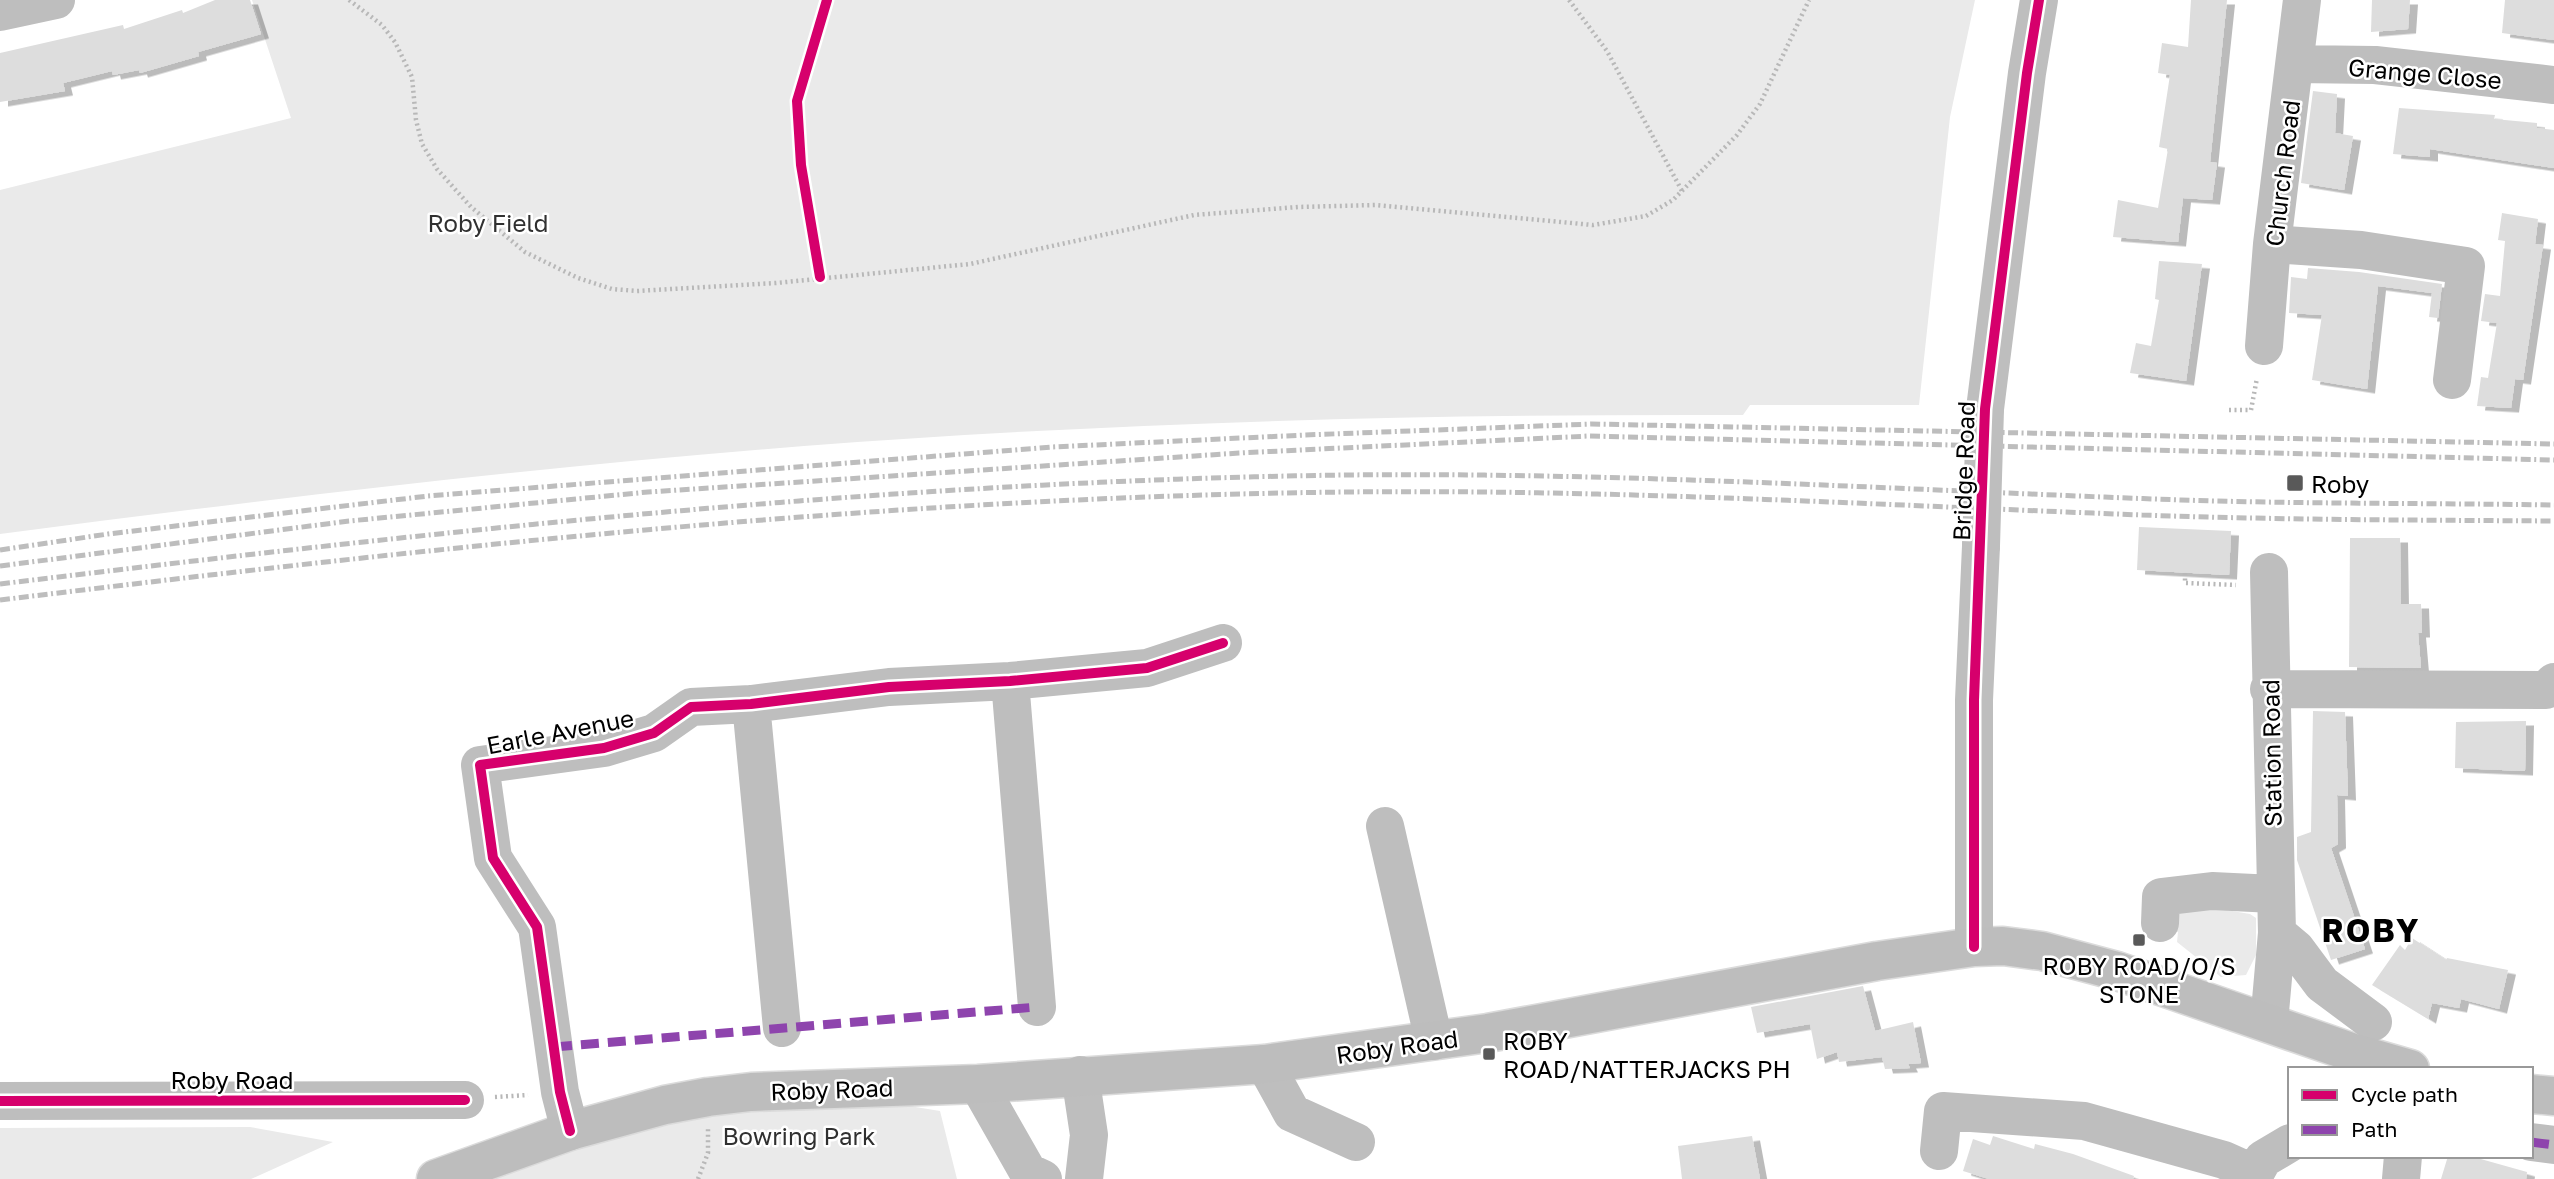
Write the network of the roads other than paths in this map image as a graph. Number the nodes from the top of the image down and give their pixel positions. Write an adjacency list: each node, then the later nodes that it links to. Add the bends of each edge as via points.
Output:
1 (56, 0): 4 (street)
2 (2039, 0): 20 (street, Bridge Road, bridge, via 1985,409 1974,700)
3 (2302, 0): 5 (street, Church Road)
4 (0, 12)
5 (2295, 64): 6 (street, Grange Close, via 2375,65); 7 (street, Church Road)
6 (2554, 85)
7 (2272, 244): 8 (street, Church Road); 9 (street, via 2361,250 2466,266)
8 (2264, 346)
9 (2452, 380)
10 (2269, 579): 14 (street, Station Road)
11 (1223, 643): 12 (street, Earle Avenue, via 1147,668)
12 (1010, 681): 15 (street, Earle Avenue, via 889,687); 21 (street)
13 (2554, 682): 14 (street, via 2546,690)
14 (2269, 689): 17 (street, Station Road)
15 (751, 704): 24 (street); 35 (street, Earle Avenue, via 691,707 654,733 604,748 480,765 493,858 537,927 560,1092)
16 (1385, 826): 25 (street)
17 (2274, 894): 18 (street, via 2212,891 2161,897); 19 (street, Station Road)
18 (2160, 923)
19 (2277, 933): 22 (street, via 2296,948 2322,984); 23 (street, Station Road)
20 (1973, 947): 23 (main road, Roby Road, via 2042,951 2117,971); 25 (main road, Roby Road)
21 (1037, 1007)
22 (2374, 1022)
23 (2269, 1023): 26 (main road, Roby Road)
24 (782, 1028)
25 (1434, 1041): 27 (main road, Roby Road)
26 (2348, 1060): 28 (main road, Roby Road)
27 (1265, 1064): 29 (main road, Roby Road); 36 (street, via 1292,1113)
28 (2396, 1067)
29 (1080, 1075): 30 (main road, Roby Road); 46 (street, via 1089,1135)
30 (978, 1084): 35 (main road, Roby Road, via 751,1092 665,1105); 45 (street, via 1028,1172)
31 (2533, 1094): 32 (main road)
32 (2554, 1096)
33 (465, 1100): 34 (street, Roby Road)
34 (0, 1101)
35 (570, 1131): 42 (main road, Roby Road)
36 (1356, 1142)
37 (2533, 1142): 39 (street)
38 (2288, 1144): 43 (street, via 2263,1159)
39 (2554, 1145)
40 (1940, 1151): 43 (street, via 1943,1111 2084,1121 2224,1160)
41 (2403, 1158): 47 (street)
42 (445, 1175): 44 (main road, Roby Road)
43 (2252, 1176)
44 (416, 1179)
45 (1044, 1179)
46 (1084, 1179)
47 (2401, 1179)

